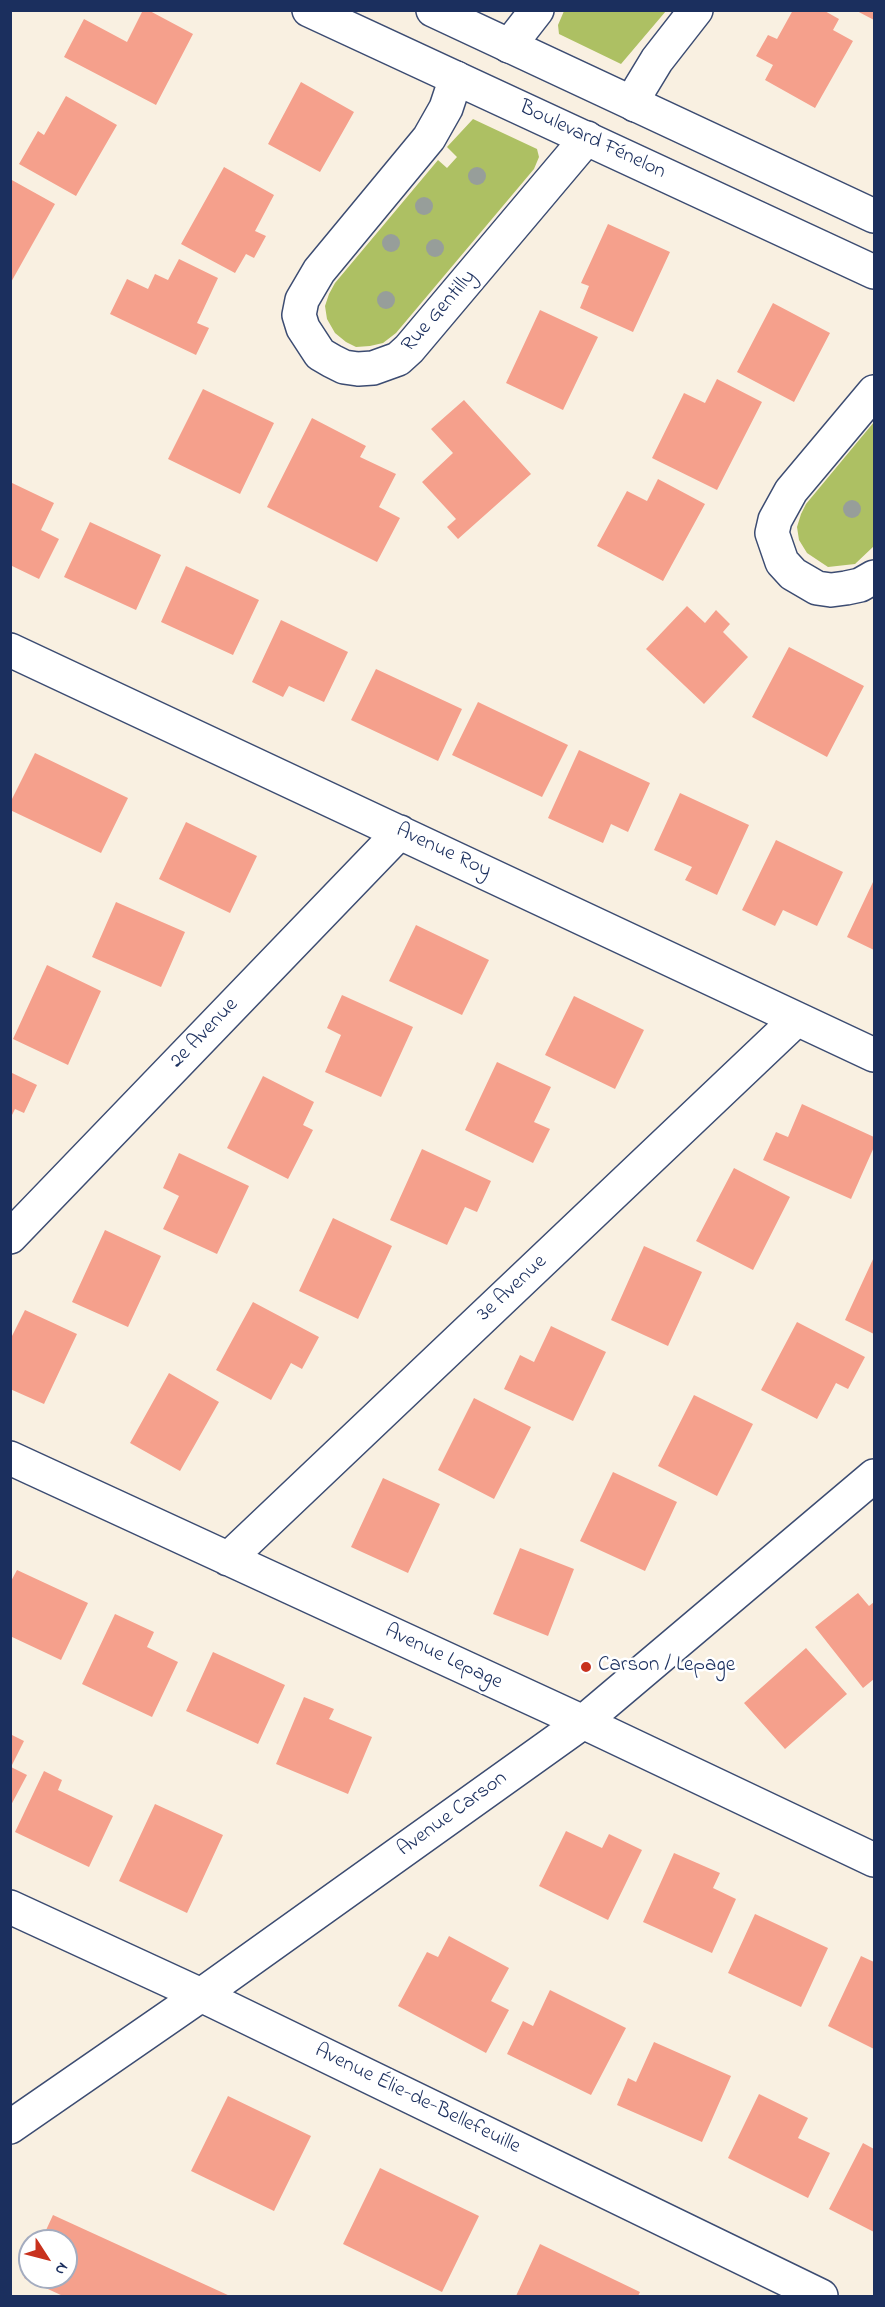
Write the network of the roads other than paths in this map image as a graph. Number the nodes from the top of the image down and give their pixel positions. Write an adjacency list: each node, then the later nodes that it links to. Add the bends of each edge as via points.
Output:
1 (309, 10): 6 (street, Boulevard Fénelon)
2 (434, 10): 5 (street)
3 (537, 10): 5 (street)
4 (696, 10): 7 (street, via 657,60)
5 (509, 46): 7 (street)
6 (456, 78): 8 (street, Boulevard Fénelon); 8 (street, Rue Gentilly, via 446,108 429,138 319,270 302,300 299,315 303,328 320,354 344,367 373,368 398,359 409,349)
7 (635, 105): 9 (street)
8 (587, 138): 10 (street, Boulevard Fénelon)
9 (874, 216)
10 (874, 272)
11 (874, 392): 12 (street, via 791,491 772,533 776,549 788,568 805,583 831,590 860,585)
12 (874, 577)
13 (14, 657): 14 (street, Avenue Roy)
14 (400, 832): 15 (street, Avenue Roy); 17 (street, 2e Avenue)
15 (797, 1019): 16 (street, Avenue Roy); 20 (street, 3e Avenue)
16 (874, 1055)
17 (10, 1237)
18 (10, 1458): 20 (street, Avenue Lepage)
19 (874, 1476): 21 (street, Avenue Carson)
20 (228, 1559): 21 (street, Avenue Lepage)
21 (583, 1722): 22 (street, Avenue Lepage); 24 (street, Avenue Carson)
22 (874, 1860)
23 (10, 1907): 24 (street, Avenue Élie-de-Bellefeuille)
24 (201, 1995): 25 (street, Avenue Carson); 26 (street, Avenue Élie-de-Bellefeuille)
25 (10, 2127)
26 (821, 2296)

